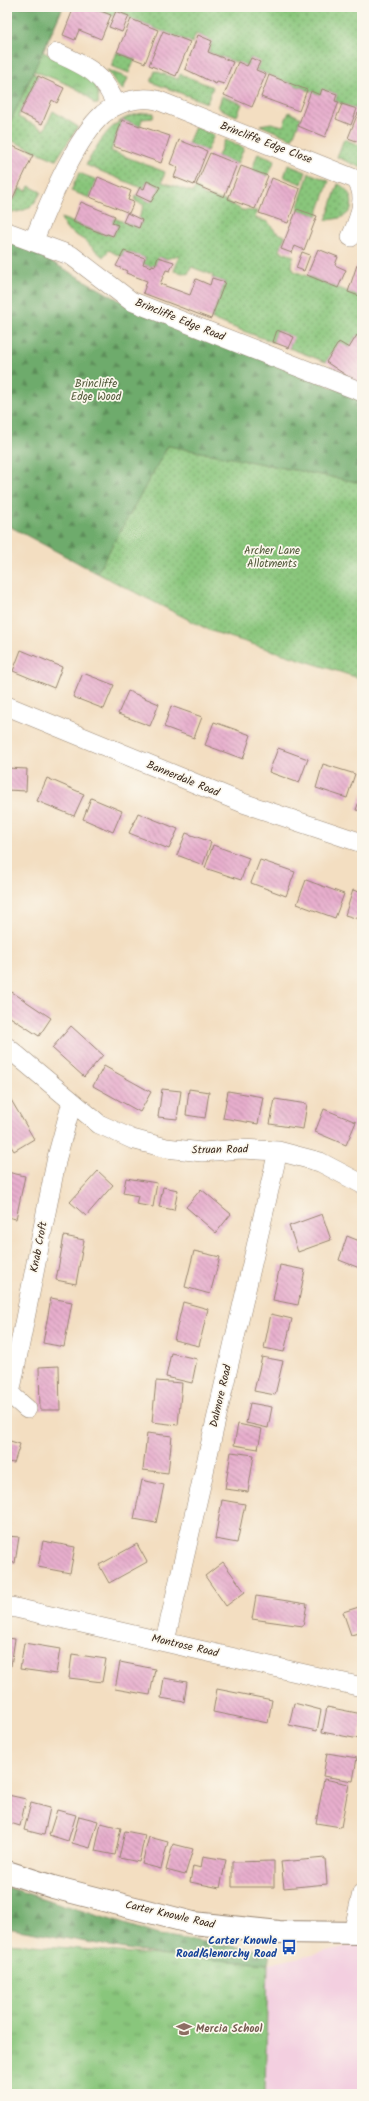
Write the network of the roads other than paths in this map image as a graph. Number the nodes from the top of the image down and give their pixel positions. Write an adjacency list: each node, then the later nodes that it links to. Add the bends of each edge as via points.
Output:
1 (57, 53): 2 (street, via 98,75 108,87)
2 (116, 106): 4 (street, Brincliffe Edge Close, via 143,98 157,100 349,175 359,183 362,193 360,218); 5 (street, Brincliffe Edge Close, via 98,119 80,145 55,190)
3 (7, 232): 5 (street, Brincliffe Edge Road)
4 (351, 237)
5 (33, 242): 6 (street, Brincliffe Edge Road, via 72,256 131,301)
6 (362, 392)
7 (7, 706): 8 (street, Bannerdale Road, via 243,803)
8 (362, 843)
9 (7, 1047): 10 (street, Struan Road)
10 (72, 1102): 11 (street, Struan Road, via 99,1124 132,1139 166,1148 202,1152 241,1149); 13 (street, Knab Croft, via 57,1157)
11 (278, 1151): 12 (street, Struan Road, via 320,1162); 16 (street, Dalmore Road)
12 (362, 1184)
13 (8, 1394): 14 (street, Knab Croft)
14 (27, 1409)
15 (7, 1606): 16 (street, Montrose Road)
16 (164, 1641): 17 (street, Montrose Road)
17 (362, 1687)
18 (7, 1872): 20 (street, Carter Knowle Road, via 53,1887 193,1923 279,1932)
19 (362, 1893): 20 (street)
20 (357, 1933)

